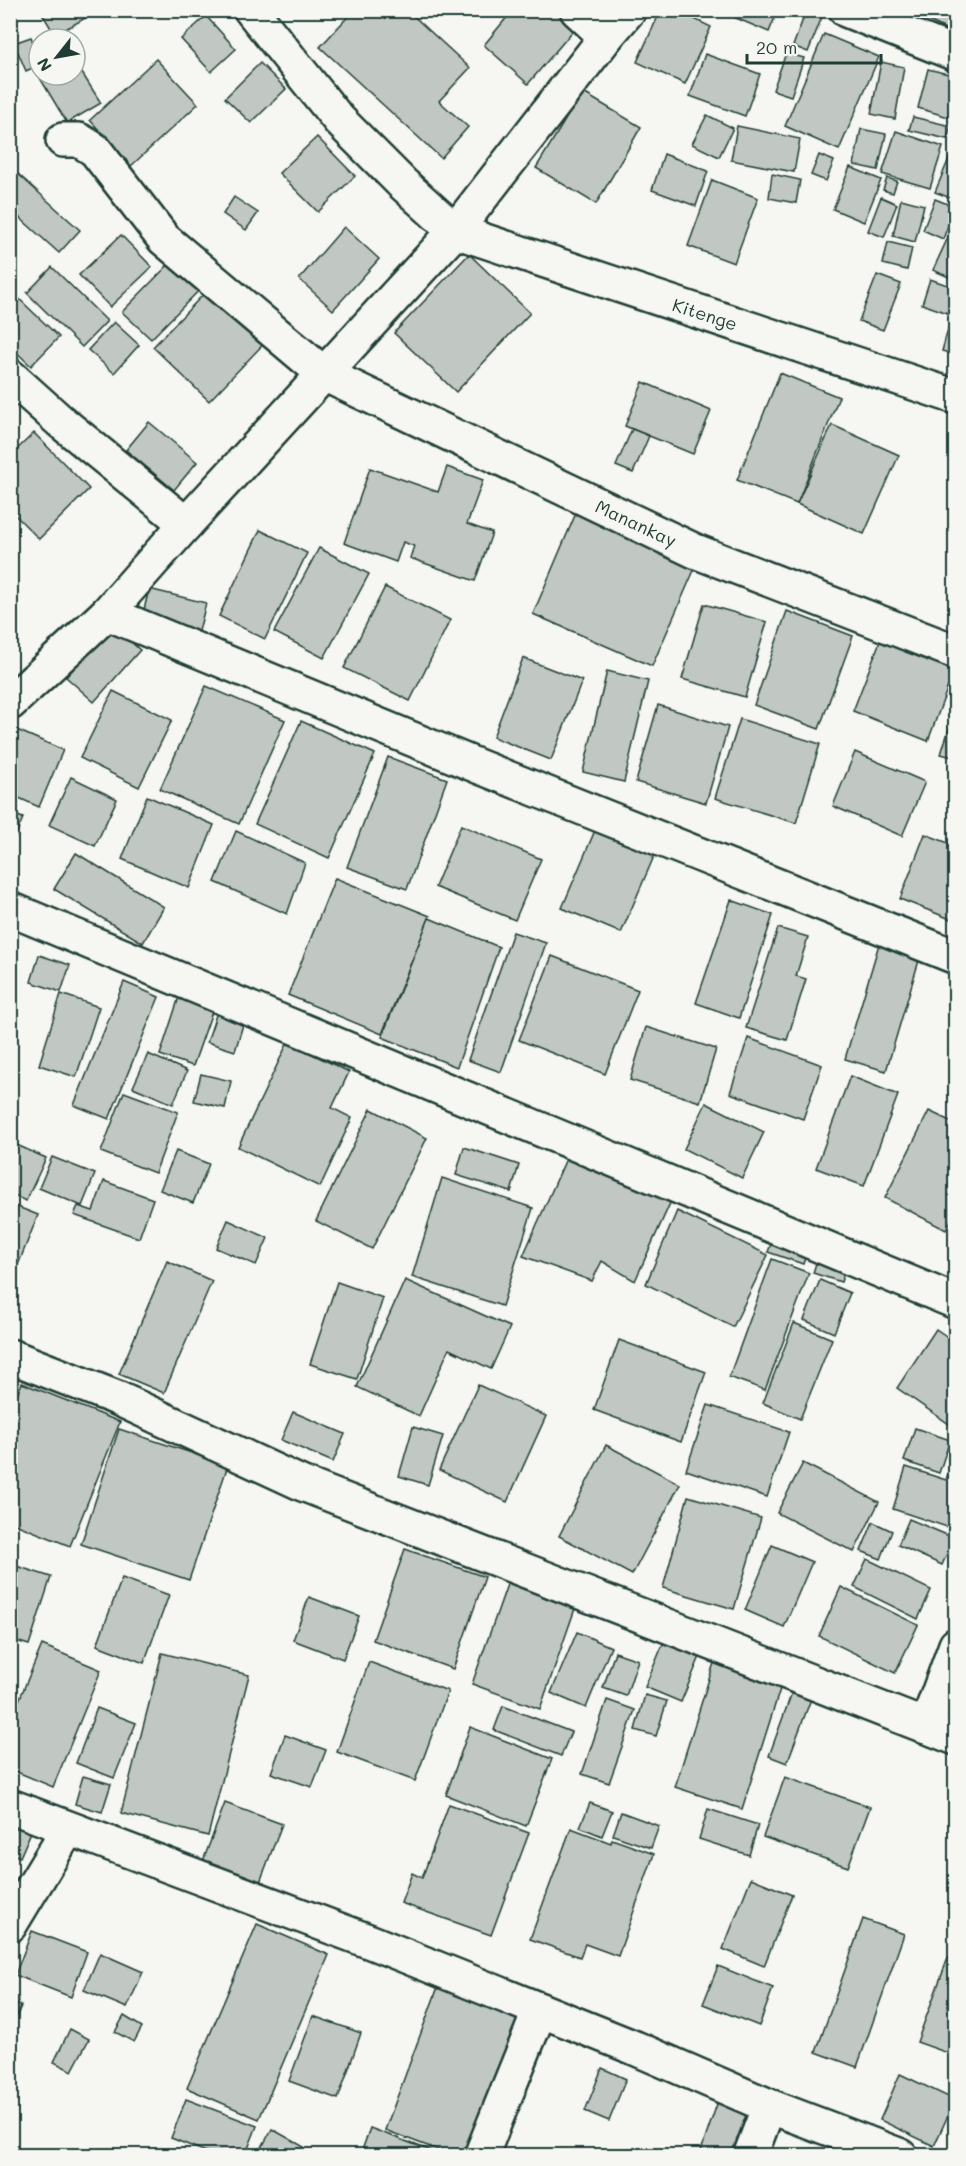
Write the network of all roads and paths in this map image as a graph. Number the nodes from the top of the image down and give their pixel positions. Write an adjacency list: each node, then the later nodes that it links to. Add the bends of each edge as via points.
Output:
1 (251, 10): 8 (street, via 339,120)
2 (577, 10): 5 (street)
3 (629, 10): 5 (street)
4 (846, 10): 6 (street)
5 (606, 36): 8 (street)
6 (956, 54)
7 (63, 140): 9 (street, Manankay, via 79,140 95,150 164,240)
8 (455, 231): 9 (street); 11 (street, Kitenge)
9 (324, 374): 12 (street); 14 (street, Manankay, via 695,551)
10 (10, 376): 12 (street)
11 (956, 397)
12 (186, 524): 13 (street)
13 (108, 613): 15 (street); 17 (street)
14 (956, 652)
15 (11, 700)
16 (10, 909): 18 (street)
17 (956, 957)
18 (956, 1302)
19 (10, 1356): 21 (street, via 117,1398 303,1484)
20 (956, 1645): 21 (street)
21 (941, 1733)
22 (10, 1806): 23 (street)
23 (68, 1829): 24 (street); 25 (street)
24 (10, 1926)
25 (540, 2010): 26 (street); 27 (street)
26 (769, 2106): 28 (street); 29 (street)
27 (481, 2156)
28 (750, 2156)
29 (902, 2156)

